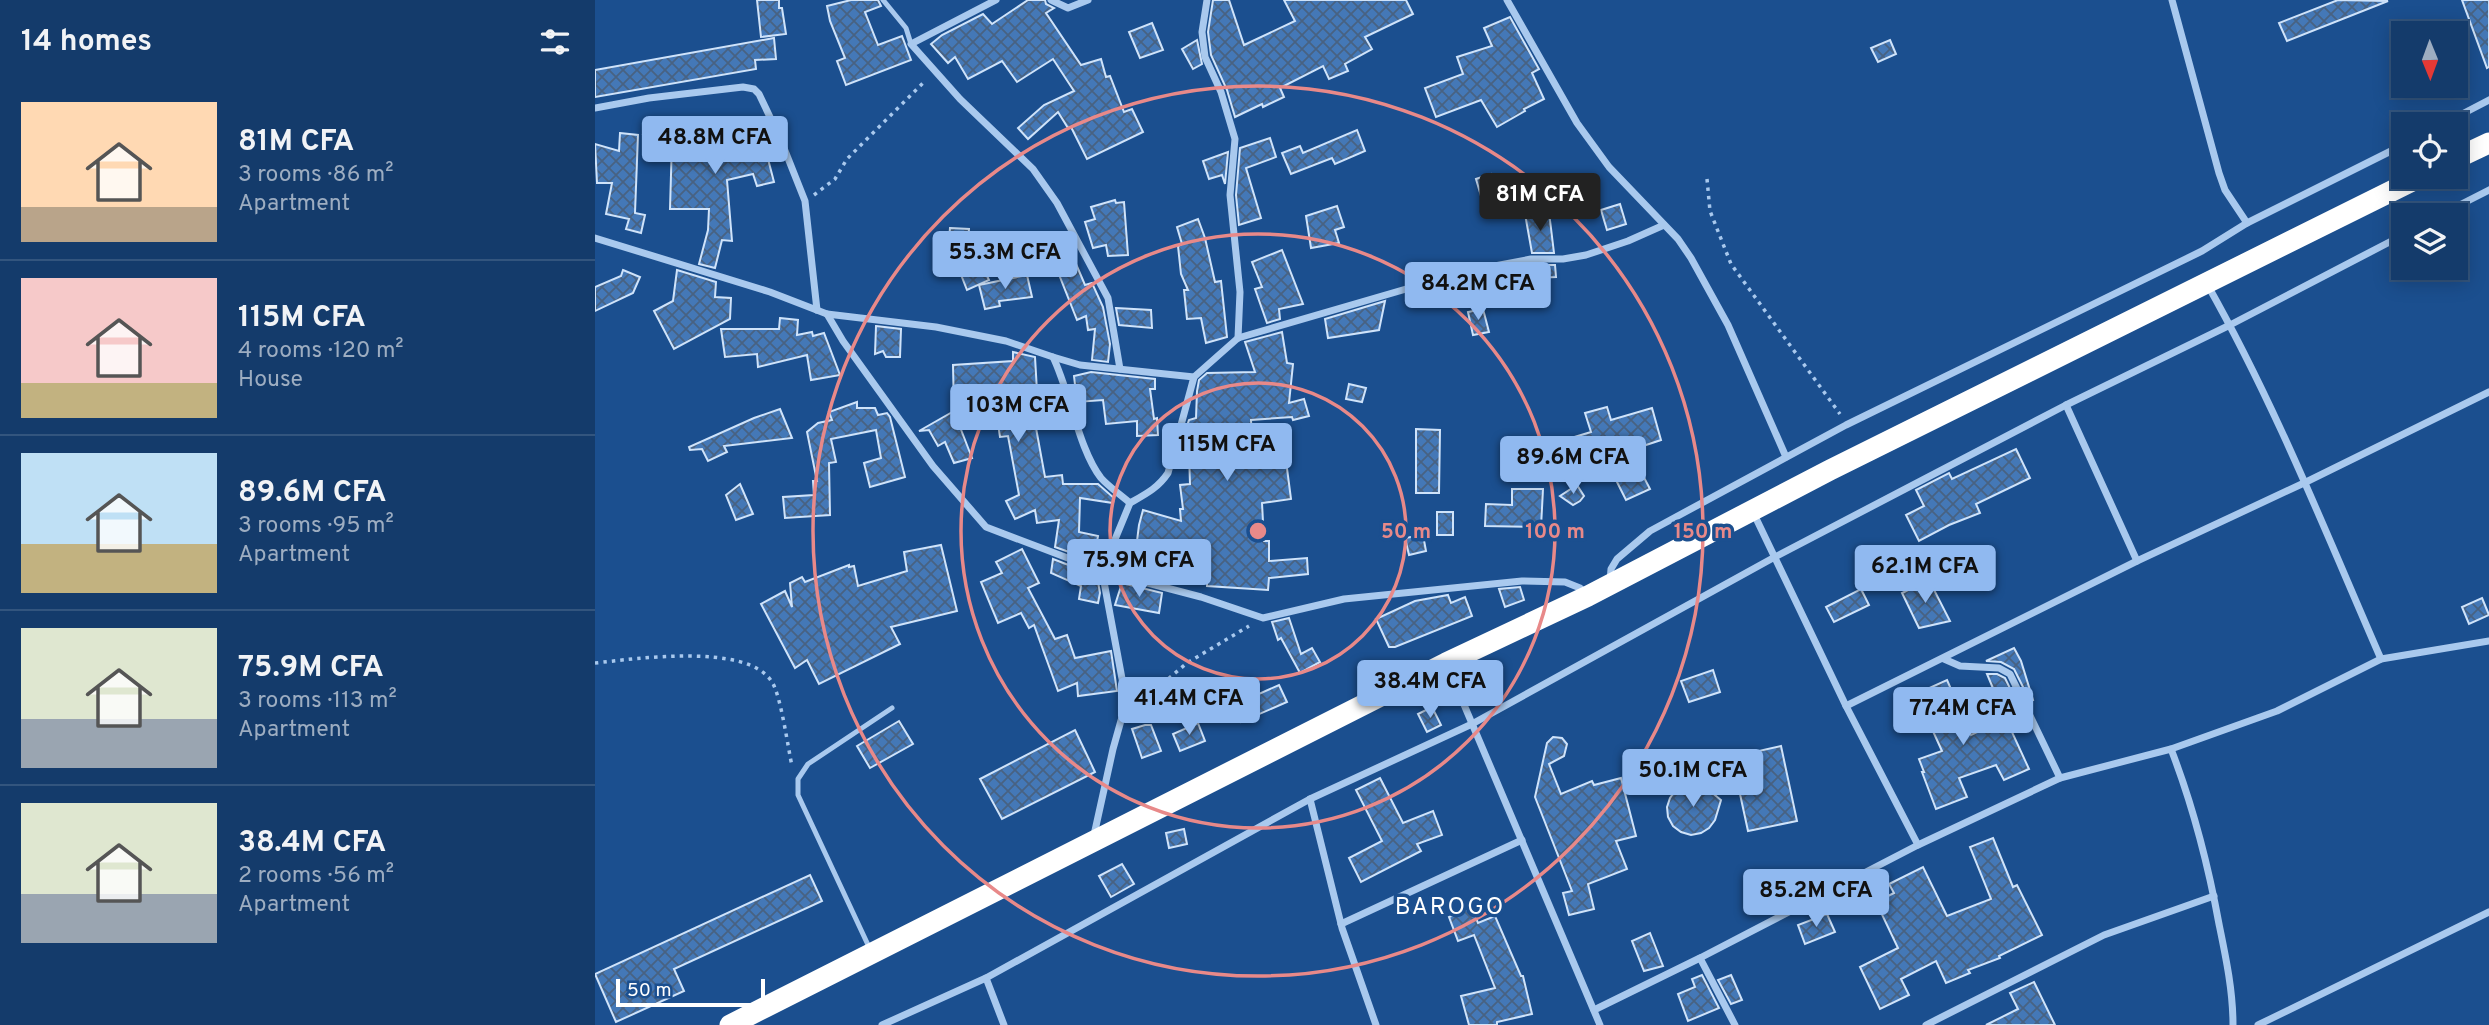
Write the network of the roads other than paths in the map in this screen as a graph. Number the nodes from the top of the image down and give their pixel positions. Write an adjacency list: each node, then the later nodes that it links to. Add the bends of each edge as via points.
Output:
1 (883, 0): 8 (lane, via 906,27)
2 (996, 0): 8 (street)
3 (1051, 0): 4 (street, via 1068,8)
4 (1088, 0)
5 (1207, 0): 26 (street, via 1202,32 1205,57 1235,139 1230,195 1240,292)
6 (1507, 0): 19 (street, via 1577,123 1609,167)
7 (2172, 0): 18 (street, via 2219,173)
8 (911, 44): 28 (street, via 1033,169 1057,202 1108,299)
9 (2489, 100): 11 (street)
10 (595, 108): 23 (street, via 751,87 759,94 806,201)
11 (2466, 112)
12 (2489, 143): 14 (highway)
13 (2391, 151): 18 (street)
14 (2468, 153)
15 (2396, 189): 22 (highway)
16 (2489, 190): 17 (street)
17 (2464, 203)
18 (2247, 223): 32 (street, via 2201,251)
19 (1664, 225): 26 (street, via 1586,255 1480,268); 32 (street, via 1691,258 1728,325)
20 (595, 238): 23 (street)
21 (2391, 241): 25 (street)
22 (2207, 283): 25 (street); 35 (highway)
23 (817, 310): 24 (street)
24 (827, 314): 27 (street, via 936,327); 38 (street, via 933,466 986,527)
25 (2230, 324): 31 (street); 33 (street)
26 (1238, 338): 29 (street)
27 (1053, 356): 28 (street, via 1080,365); 34 (street, via 1089,458 1102,478)
28 (1120, 369): 29 (street)
29 (1194, 377): 34 (street, via 1168,473 1160,485)
30 (2489, 392): 33 (street)
31 (2066, 404): 36 (street); 37 (street)
32 (1786, 457): 39 (street, via 1650,531 1617,559)
33 (2304, 483): 37 (street); 43 (street)
34 (1131, 503): 38 (street)
35 (1752, 511): 36 (street); 39 (highway)
36 (1773, 558): 45 (street); 47 (street)
37 (2137, 561): 42 (street)
38 (1102, 571): 40 (street, via 1263,618 1344,599 1522,581 1565,582); 52 (street, via 1123,684 1122,717)
39 (1610, 583): 40 (highway)
40 (1588, 596): 44 (highway)
41 (2489, 641): 43 (street)
42 (1944, 659): 45 (street); 49 (street, via 2010,674)
43 (2381, 659): 48 (street, via 2277,711)
44 (1446, 663): 47 (street); 52 (highway)
45 (1846, 706): 53 (street)
46 (892, 708): 57 (lane, via 807,764 798,779 798,795)
47 (1472, 724): 50 (street); 51 (street)
48 (2171, 749): 49 (street); 54 (street, via 2196,820)
49 (2060, 778): 53 (street)
50 (1310, 799): 56 (street); 59 (street)
51 (1522, 841): 56 (street); 60 (street)
52 (1093, 842): 57 (highway)
53 (1918, 845): 58 (street)
54 (2214, 896): 67 (street, via 2104,935); 68 (street)
55 (2489, 912): 69 (street)
56 (1341, 924): 64 (street)
57 (872, 953): 61 (highway)
58 (1700, 958): 60 (street); 66 (street)
59 (986, 978): 62 (street); 63 (street)
60 (1594, 1010): 65 (street)
61 (730, 1025)
62 (882, 1025)
63 (1004, 1025)
64 (1376, 1025)
65 (1600, 1025)
66 (1735, 1025)
67 (1926, 1025)
68 (2233, 1025)
69 (2258, 1025)

